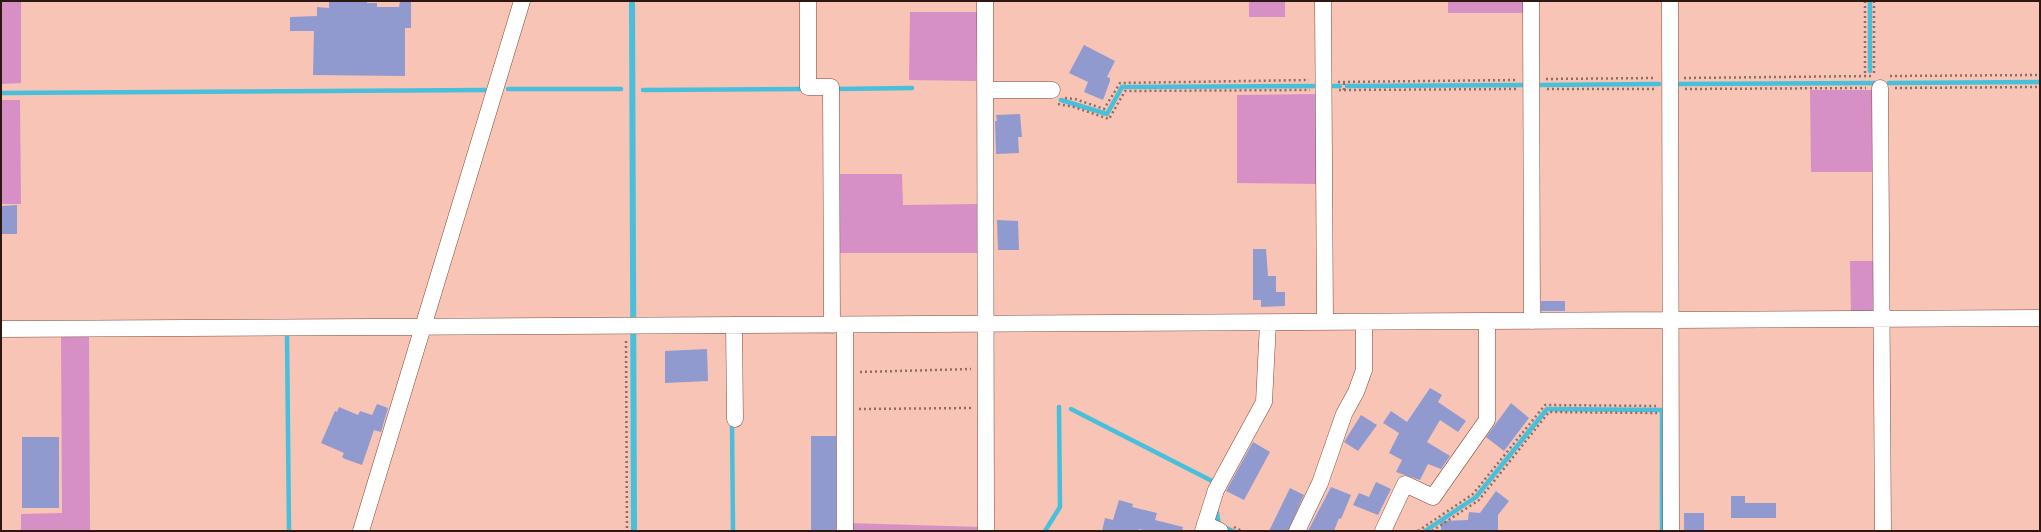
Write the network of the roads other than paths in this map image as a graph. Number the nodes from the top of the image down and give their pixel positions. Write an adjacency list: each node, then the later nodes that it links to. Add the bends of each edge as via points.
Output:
1 (522, 1): 21 (street)
2 (808, 1): 20 (street, via 808,87 831,87)
3 (984, 1): 8 (street)
4 (1323, 1): 16 (street)
5 (1531, 1): 14 (street)
6 (1670, 1): 12 (street)
7 (1877, 82): 11 (street)
8 (985, 90): 9 (street); 18 (street)
9 (1052, 90)
10 (2040, 318): 11 (street)
11 (1882, 319): 12 (street); 32 (street)
12 (1671, 320): 14 (street); 31 (street)
13 (1487, 321): 14 (street); 17 (street); 30 (street, via 1487,420 1433,497 1405,484)
14 (1532, 321)
15 (1268, 322): 16 (street); 18 (street); 24 (street, via 1264,402 1216,490)
16 (1325, 322): 17 (street)
17 (1364, 322): 29 (street, via 1364,370 1344,414 1320,483)
18 (985, 324): 20 (street); 27 (street)
19 (734, 325): 20 (street); 21 (street); 23 (street)
20 (838, 325): 26 (street, via 845,372)
21 (423, 327): 22 (street); 25 (street)
22 (1, 329)
23 (735, 419)
24 (1204, 527): 28 (street)
25 (361, 531)
26 (845, 531)
27 (986, 531)
28 (1220, 531)
29 (1297, 531)
30 (1383, 531)
31 (1671, 531)
32 (1883, 531)

